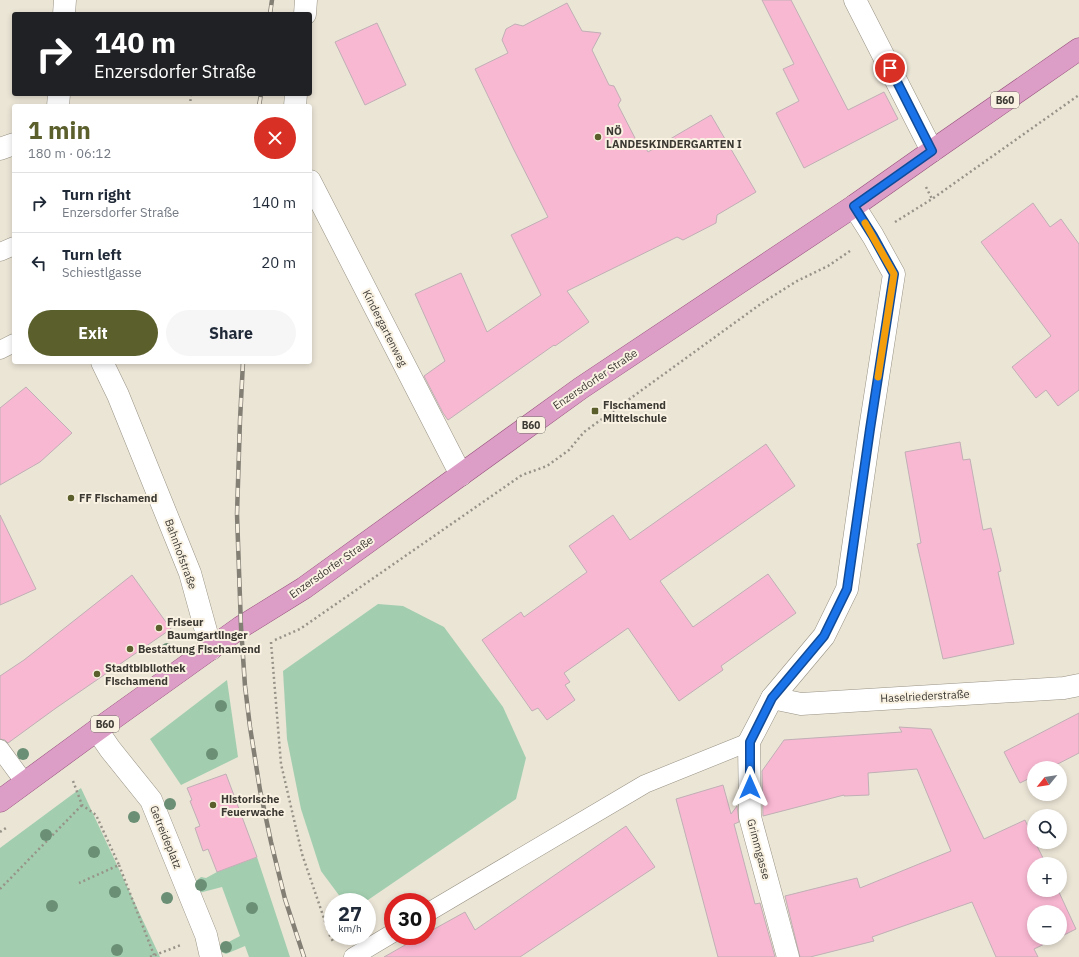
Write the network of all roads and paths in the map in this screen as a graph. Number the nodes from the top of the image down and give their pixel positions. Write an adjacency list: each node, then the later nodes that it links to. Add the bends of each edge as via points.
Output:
1 (65, 0): 4 (street)
2 (306, 0): 5 (street)
3 (855, 0): 10 (street)
4 (64, 12)
5 (305, 12)
6 (1079, 49): 10 (main road, Enzersdorfer Straße / B60)
7 (1079, 95): 13 (path, via 932,199)
8 (12, 145): 9 (street)
9 (0, 149)
10 (932, 151): 12 (main road, Enzersdorfer Straße / B60)
11 (312, 185): 21 (street, Kindergartenweg)
12 (854, 206): 13 (street, Grimmgasse); 21 (main road, Enzersdorfer Straße / B60, via 581,388)
13 (873, 236): 24 (street, Grimmgasse, via 894,274 847,589 824,636); 38 (path, via 828,266 797,281 762,303 584,432 569,450 546,466 522,475 300,629 271,642 281,764 302,854)
14 (12, 247): 15 (lane)
15 (0, 252)
16 (12, 344): 17 (lane)
17 (0, 350)
18 (103, 364): 20 (street, Bahnhofstraße)
19 (119, 364): 20 (street, Bahnhofstraße)
20 (118, 395): 22 (street, Bahnhofstraße, via 190,573)
21 (461, 475): 22 (main road, Enzersdorfer Straße / B60, via 304,588 240,627)
22 (211, 649): 25 (main road, Enzersdorfer Straße / B60)
23 (1079, 685): 24 (street, Haselriederstraße, via 801,704)
24 (772, 698): 26 (street, Grimmgasse)
25 (97, 730): 29 (main road, Enzersdorfer Straße / B60); 39 (street, Getreideplatz, via 151,800)
26 (750, 742): 37 (lane, via 645,784); 45 (street, Grimmgasse, via 750,817)
27 (0, 748): 29 (lane)
28 (72, 778): 31 (path)
29 (25, 783): 30 (main road, Enzersdorfer Straße / B60)
30 (0, 801)
31 (82, 805): 34 (path, via 96,815); 36 (path)
32 (11, 824): 33 (path)
33 (0, 832)
34 (119, 865): 35 (path); 41 (path)
35 (79, 883)
36 (0, 889)
37 (436, 908)
38 (324, 918)
39 (206, 935): 41 (path); 43 (street, Getreideplatz)
40 (384, 938): 44 (lane)
41 (154, 956): 42 (path)
42 (150, 957)
43 (211, 957)
44 (353, 957)
45 (788, 957)

